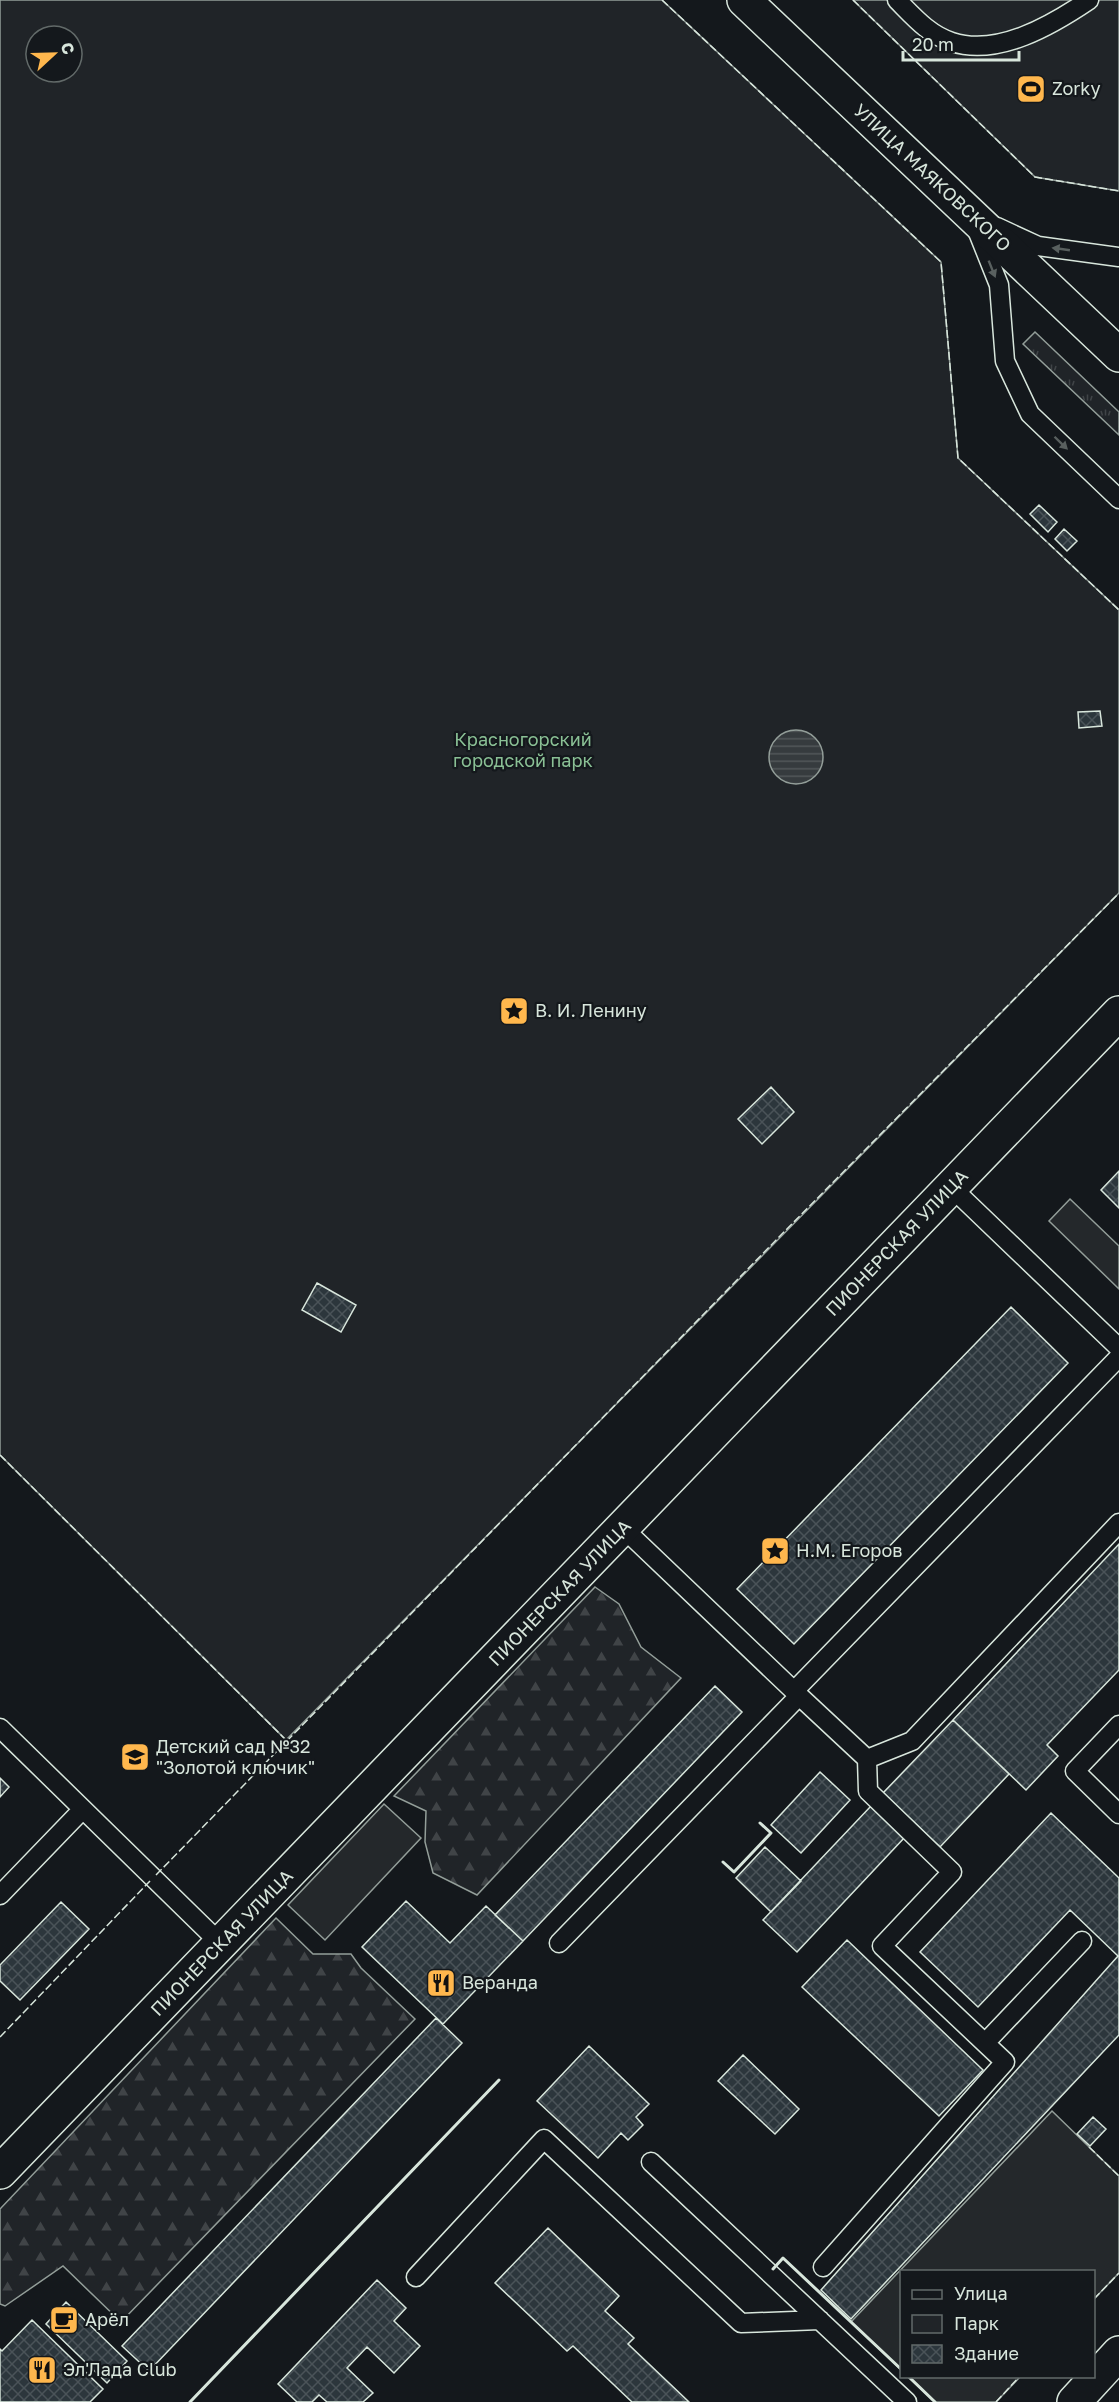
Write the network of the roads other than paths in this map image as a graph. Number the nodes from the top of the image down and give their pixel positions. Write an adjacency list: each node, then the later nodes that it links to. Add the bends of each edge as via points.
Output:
1 (744, 0): 4 (street, УЛИЦА МАЯКОВСКОГО)
2 (897, 0): 3 (lane, via 928,30 952,42 981,44 1017,39 1050,26)
3 (1089, 0)
4 (970, 214): 5 (lane, one-way to 4, via 1038,246); 6 (street, УЛИЦА МАЯКОВСКОГО); 7 (lane, one-way to 7, via 999,285 1005,362 1030,414)
5 (1119, 257)
6 (1119, 355)
7 (1119, 499)
8 (1119, 1013): 9 (street, ПИОНЕРСКАЯ УЛИЦА)
9 (951, 1187): 10 (lane); 13 (street, ПИОНЕРСКАЯ УЛИЦА)
10 (1119, 1348)
11 (1119, 1357): 14 (lane)
12 (1119, 1523): 17 (lane, via 912,1741)
13 (622, 1528): 14 (lane); 23 (street, ПИОНЕРСКАЯ УЛИЦА)
14 (796, 1693): 17 (lane); 22 (lane)
15 (1119, 1725): 19 (lane, via 1075,1771)
16 (0, 1728): 18 (lane)
17 (867, 1759): 24 (lane, via 868,1791 952,1872 882,1946)
18 (83, 1809): 20 (lane); 23 (lane)
19 (1119, 1814)
20 (0, 1895)
21 (1082, 1941): 24 (lane)
22 (559, 1943)
23 (221, 1944): 26 (street, ПИОНЕРСКАЯ УЛИЦА)
24 (985, 2043): 27 (lane, via 1005,2062)
25 (651, 2162): 29 (lane)
26 (0, 2172)
27 (823, 2266)
28 (416, 2277): 29 (lane, via 544,2139 741,2323)
29 (820, 2320): 31 (lane)
30 (1119, 2353): 32 (street)
31 (907, 2402)
32 (1074, 2402)

